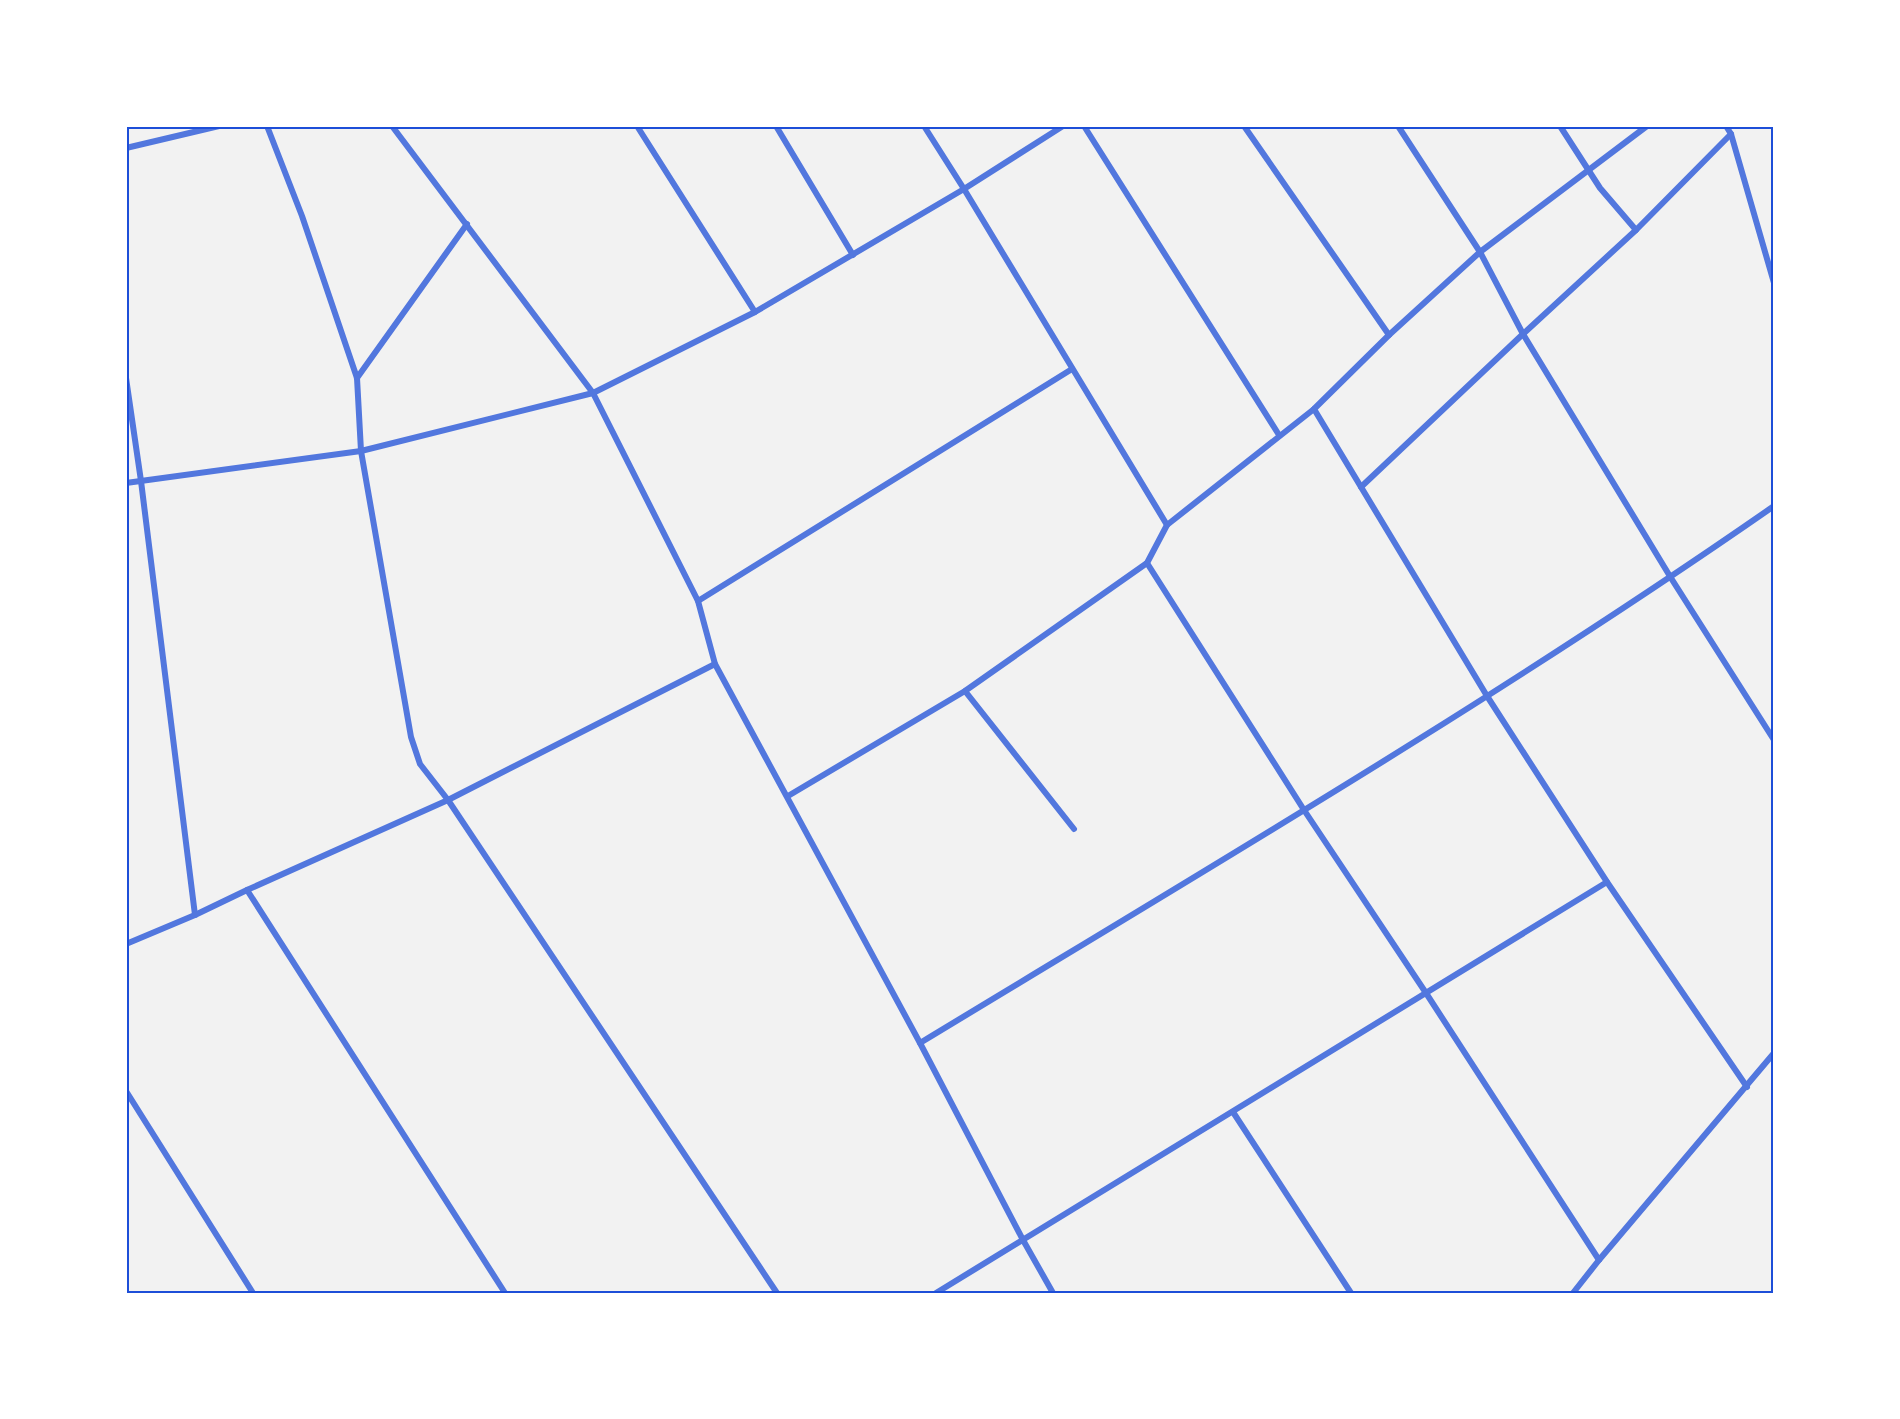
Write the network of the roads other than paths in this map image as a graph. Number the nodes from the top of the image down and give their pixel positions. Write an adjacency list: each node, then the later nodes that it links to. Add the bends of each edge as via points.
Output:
1 (219, 126): 15 (street)
2 (267, 126): 28 (street)
3 (392, 126): 18 (street)
4 (637, 126): 23 (street)
5 (776, 126): 21 (street)
6 (924, 126): 17 (street)
7 (1063, 126): 17 (street)
8 (1084, 126): 31 (street)
9 (1244, 126): 25 (street)
10 (1398, 126): 20 (street)
11 (1560, 126): 16 (street)
12 (1647, 126): 16 (street)
13 (1726, 126): 14 (street)
14 (1731, 134): 19 (street); 22 (street)
15 (126, 148)
16 (1588, 170): 19 (street); 20 (street)
17 (964, 189): 21 (street); 26 (street)
18 (467, 224): 28 (street); 29 (street)
19 (1636, 230): 24 (street)
20 (1480, 252): 24 (street); 25 (street)
21 (853, 255): 23 (street)
22 (1774, 283)
23 (755, 312): 29 (street)
24 (1523, 334): 35 (street); 39 (street)
25 (1389, 335): 30 (street)
26 (1072, 369): 37 (street); 40 (street)
27 (126, 378): 33 (street)
28 (357, 378): 32 (street)
29 (593, 393): 32 (street); 40 (street)
30 (1314, 409): 31 (street); 35 (street)
31 (1279, 435): 37 (street)
32 (361, 451): 33 (street); 46 (street, via 411,737 420,764)
33 (141, 480): 34 (street); 51 (street)
34 (126, 483)
35 (1361, 487): 43 (street)
36 (1774, 506): 39 (street)
37 (1167, 525): 38 (street)
38 (1147, 563): 42 (street); 47 (street)
39 (1671, 578): 43 (street); 44 (street)
40 (698, 601): 41 (street)
41 (715, 664): 45 (street); 46 (street)
42 (965, 691): 45 (street); 48 (street)
43 (1487, 696): 47 (street); 49 (street)
44 (1774, 740)
45 (788, 795): 54 (street)
46 (448, 800): 50 (street); 63 (street)
47 (1304, 810): 53 (street); 54 (street)
48 (1074, 829)
49 (1607, 882): 53 (street); 56 (street)
50 (247, 890): 51 (street); 62 (street)
51 (195, 915): 52 (street)
52 (126, 944)
53 (1426, 993): 58 (street); 60 (street)
54 (920, 1043): 59 (street)
55 (1774, 1053): 56 (street)
56 (1747, 1087): 60 (street)
57 (126, 1091): 61 (street)
58 (1233, 1112): 59 (street); 66 (street)
59 (1023, 1240): 64 (street); 65 (street)
60 (1599, 1260): 67 (street)
61 (253, 1293)
62 (505, 1293)
63 (777, 1293)
64 (936, 1293)
65 (1053, 1293)
66 (1351, 1293)
67 (1574, 1293)

